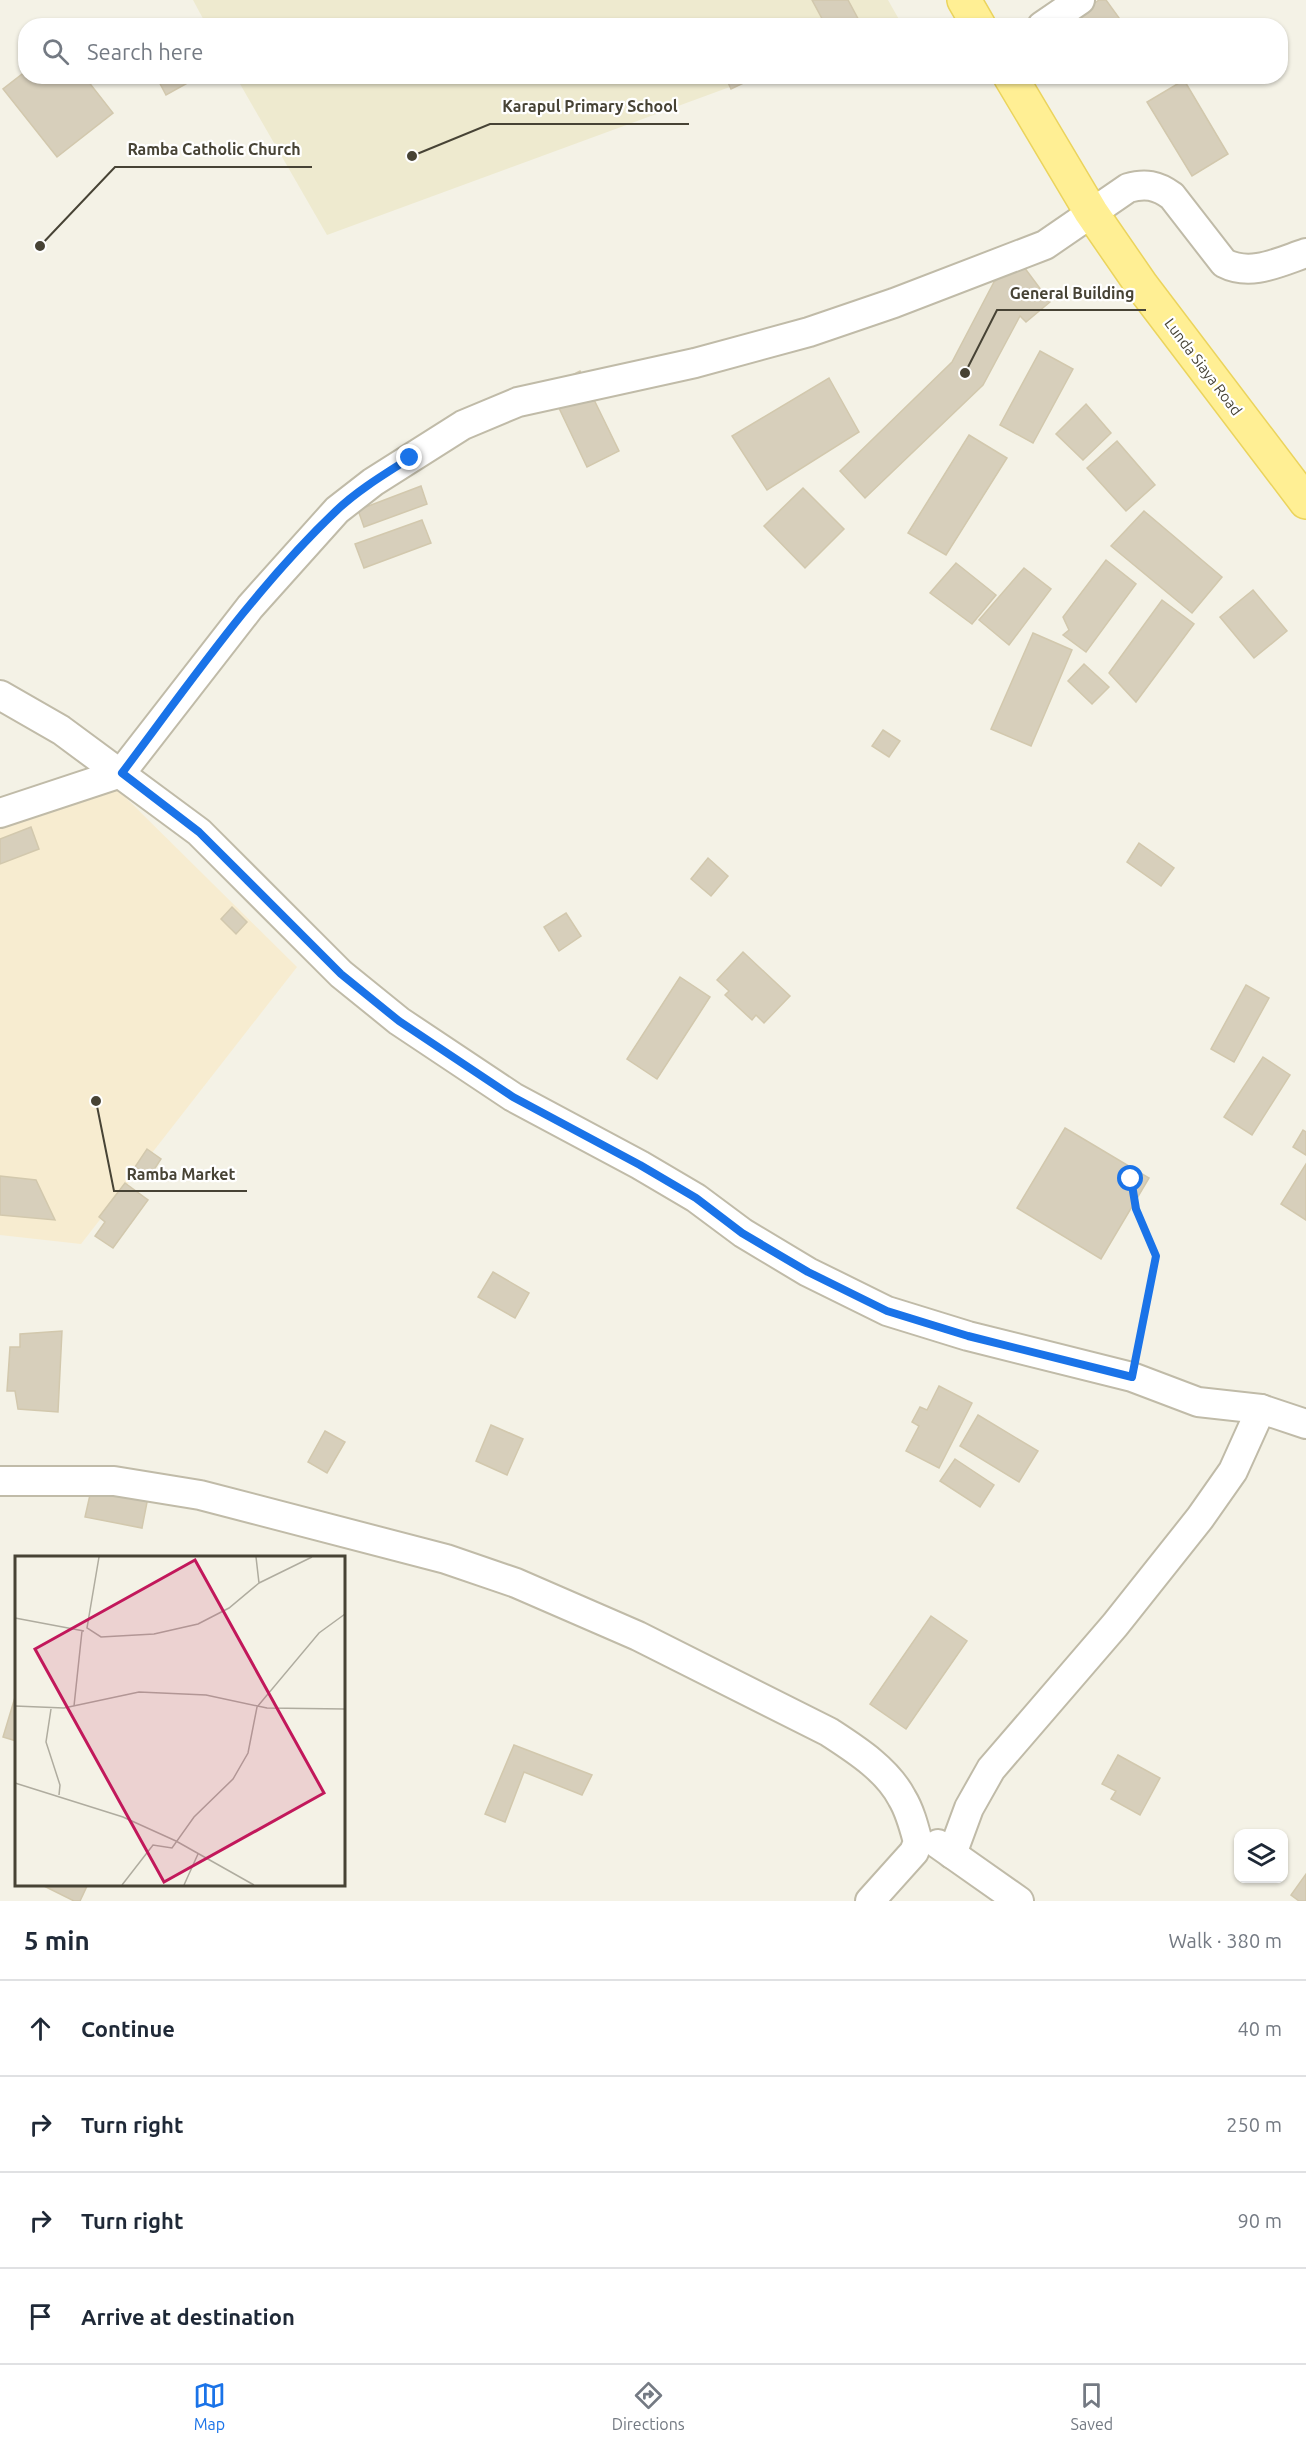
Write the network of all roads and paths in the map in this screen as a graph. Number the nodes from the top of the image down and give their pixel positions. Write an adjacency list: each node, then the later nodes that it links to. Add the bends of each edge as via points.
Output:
1 (964, 0): 3 (main road)
2 (1080, 0): 4 (street)
3 (974, 18)
4 (1054, 18)
5 (1015, 84): 6 (main road, Lunda Siaya Road)
6 (1091, 212): 7 (street, via 1128,188 1142,184 1161,188 1172,196 1224,263 1236,269 1269,266); 8 (main road, Lunda Siaya Road, via 1142,286); 10 (street, via 1045,245 809,332 695,363 518,402 463,424 337,510 250,607)
7 (1306, 253)
8 (1306, 502)
9 (0, 695): 10 (street, via 61,730)
10 (122, 773): 11 (street); 13 (street, via 199,832 341,974 408,1027 513,1097 696,1198 742,1233 808,1272 887,1311 968,1336)
11 (0, 813)
12 (1131, 1179): 13 (path, via 1136,1209 1156,1256)
13 (1132, 1377): 14 (street, via 1198,1402)
14 (1260, 1409): 15 (street); 18 (street, via 1233,1471 1200,1518 1115,1625 991,1769 969,1808)
15 (1306, 1424)
16 (0, 1481): 17 (street, via 114,1481 200,1495 446,1559 516,1583 638,1636 829,1732 856,1749 885,1776 902,1796)
17 (914, 1828): 18 (street); 19 (street, via 918,1842 914,1852)
18 (952, 1854): 20 (street)
19 (870, 1901)
20 (1019, 1901)

